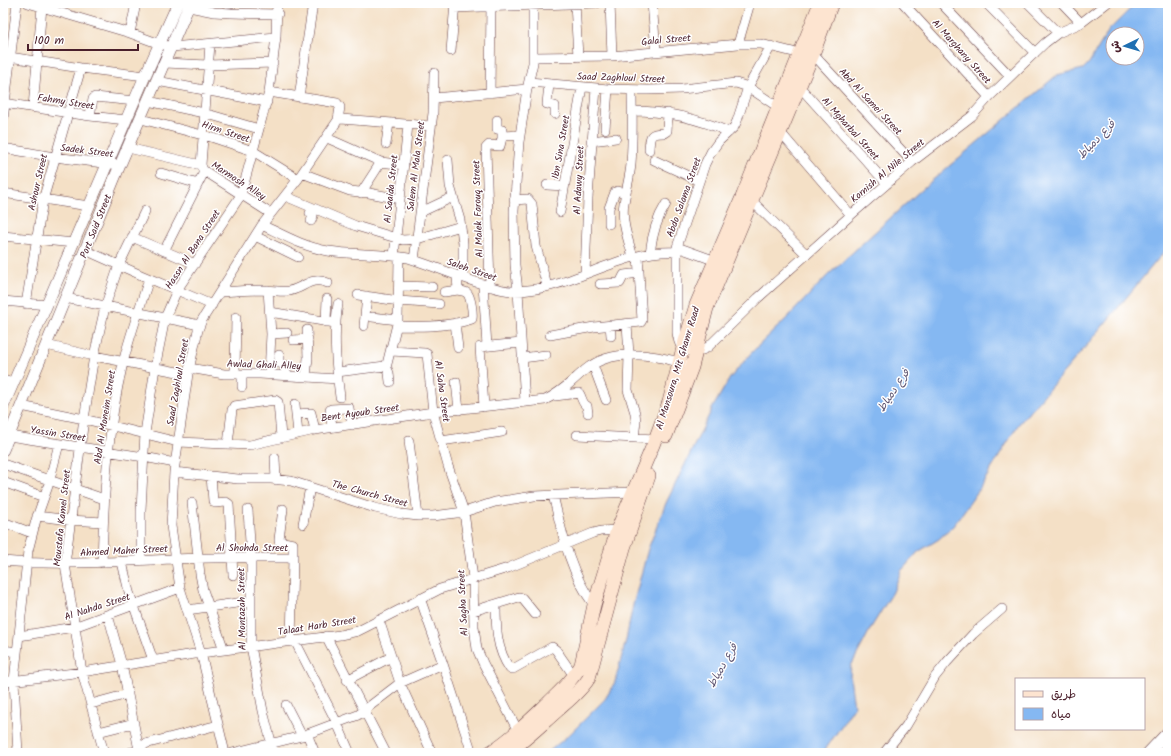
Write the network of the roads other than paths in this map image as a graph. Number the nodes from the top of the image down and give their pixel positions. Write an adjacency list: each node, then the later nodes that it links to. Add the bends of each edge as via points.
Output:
1 (17, 3): 39 (street)
2 (28, 3): 24 (street)
3 (136, 3): 27 (street)
4 (277, 3): 25 (street, Hassn Al Bana Street)
5 (313, 3): 63 (street)
6 (597, 3): 20 (street)
7 (610, 3): 40 (street)
8 (652, 3): 36 (street)
9 (750, 3): 32 (street)
10 (820, 3): 38 (main road, Al Mansoura, Mit Ghamr Road)
11 (832, 3): 38 (main road, Al Mansoura, Mit Ghamr Road)
12 (903, 3): 64 (street, Al Marghany Street)
13 (941, 3): 50 (street)
14 (986, 3): 37 (street)
15 (1028, 3): 28 (street)
16 (1062, 3): 26 (street)
17 (1107, 3): 26 (street, Kornish Al Nile Street)
18 (186, 4): 25 (street, via 214,12); 30 (street, Port Said Street); 34 (street, Port Said Street)
19 (550, 4): 20 (street); 23 (street)
20 (575, 4): 42 (street)
21 (491, 5): 22 (street); 23 (street); 61 (street)
22 (455, 6): 35 (street)
23 (533, 6): 41 (street)
24 (42, 7): 27 (street); 43 (street)
25 (278, 14): 29 (street, Hassn Al Bana Street)
26 (1081, 22): 28 (street, Kornish Al Nile Street)
27 (130, 33): 30 (street)
28 (1058, 33): 37 (street, Kornish Al Nile Street)
29 (276, 37): 31 (street); 45 (street, Hassn Al Bana Street)
30 (160, 44): 34 (street); 49 (street, Port Said Street)
31 (210, 44): 34 (street); 46 (street)
32 (738, 44): 33 (street, Galal Street); 36 (street, Galal Street)
33 (772, 46): 38 (street, Galal Street); 56 (street, Abdo Salama Street)
34 (172, 47): 44 (street, Port Said Street)
35 (452, 51)
36 (656, 51): 40 (street, Galal Street)
37 (1035, 53): 50 (street, Kornish Al Nile Street)
38 (807, 54): 54 (main road, Al Mansoura, Mit Ghamr Road); 70 (main road, Al Mansoura, Mit Ghamr Road); 104 (street, Abd Al Samei Street)
39 (7, 56): 43 (street); 68 (street)
40 (612, 56): 42 (street, Galal Street)
41 (533, 57): 42 (street, Galal Street); 53 (street)
42 (578, 57)
43 (37, 61): 47 (street); 69 (street)
44 (165, 63): 46 (street); 51 (street, Port Said Street)
45 (273, 63): 46 (street); 62 (street, Hassn Al Bana Street)
46 (208, 65): 59 (street)
47 (81, 68): 49 (street); 72 (street, Ashour Street)
48 (434, 74): 65 (street, Salem Al Mala Street)
49 (145, 76): 66 (street, Port Said Street)
50 (1010, 76): 64 (street, Kornish Al Nile Street)
51 (157, 81): 59 (street); 67 (street, Port Said Street)
52 (549, 84): 53 (street, Saad Zaghloul Street); 55 (street, Saad Zaghloul Street); 75 (street, via 547,104 555,106)
53 (528, 86): 61 (street, Saad Zaghloul Street); 90 (street)
54 (799, 86): 88 (main road, Al Mansoura, Mit Ghamr Road); 113 (street, Al Mgharbal Street)
55 (582, 87): 57 (street, Saad Zaghloul Street); 115 (street, Ibn Sina Street)
56 (748, 87): 60 (street, Saad Zaghloul Street, via 730,82 682,89); 70 (street, Saad Zaghloul Street); 87 (street, Abdo Salama Street, via 737,121)
57 (596, 88): 58 (street, Saad Zaghloul Street); 94 (street, Al Adawy Street)
58 (608, 89): 60 (street, Saad Zaghloul Street); 86 (street)
59 (206, 90): 62 (street); 73 (street)
60 (632, 90): 71 (street)
61 (490, 93): 65 (street, Saad Zaghloul Street)
62 (268, 97): 63 (street); 85 (street, Hassn Al Bana Street)
63 (299, 97): 80 (street, via 339,105)
64 (989, 97): 104 (street, Kornish Al Nile Street, via 972,116)
65 (434, 98): 84 (street, Salem Al Mala Street)
66 (135, 101): 76 (street, via 96,97 93,99); 79 (street, Port Said Street)
67 (148, 101): 73 (street); 77 (street, Port Said Street)
68 (4, 103): 69 (street, Fahmy Street); 78 (street)
69 (33, 107): 72 (street, Fahmy Street)
70 (778, 107): 154 (main road, Al Mansoura, Mit Ghamr Road)
71 (632, 111): 74 (street); 118 (street, via 631,162)
72 (67, 113): 76 (street, Fahmy Street); 100 (street, Ashour Street)
73 (204, 113): 85 (street); 89 (street)
74 (668, 113): 87 (street, via 699,120); 98 (street, via 667,132 652,134)
75 (555, 114)
76 (90, 116): 79 (street, Fahmy Street)
77 (141, 119): 89 (street, Hirm Street); 97 (street, Port Said Street)
78 (3, 120)
79 (126, 120): 105 (street, Port Said Street)
80 (338, 120): 82 (street); 91 (street, Saad Zaghloul Street)
81 (497, 120): 92 (street, via 497,129 502,130)
82 (389, 123): 83 (street); 95 (street)
83 (408, 125): 84 (street); 107 (street, Al Saaida Street)
84 (431, 126): 130 (street, Salem Al Mala Street)
85 (259, 129): 99 (street, Hassn Al Bana Street)
86 (605, 129)
87 (729, 132): 111 (street, Abdo Salama Street, via 711,152)
88 (780, 132): 125 (main road, Al Mansoura, Mit Ghamr Road); 133 (street)
89 (202, 135): 99 (street, Hirm Street); 108 (street)
90 (520, 135): 92 (street, Al Malek Farouq Street); 124 (street)
91 (327, 138): 103 (street); 110 (street, Saad Zaghloul Street)
92 (502, 138): 164 (street, Al Malek Farouq Street, via 500,146 489,145 486,148)
93 (616, 138): 94 (street)
94 (591, 141): 158 (street, Al Adawy Street)
95 (386, 144)
96 (3, 148): 100 (street, Sadek Street)
97 (128, 148): 106 (street, Port Said Street); 108 (street, Marmosh Alley)
98 (649, 150)
99 (253, 152): 110 (street, Hirm Street); 119 (street, Hassn Al Bana Street)
100 (54, 157): 105 (street, Sadek Street); 123 (street, Ashour Street)
101 (448, 160): 121 (street)
102 (654, 160): 111 (street)
103 (381, 162): 107 (street); 117 (street)
104 (912, 162): 113 (street, Kornish Al Nile Street)
105 (108, 163): 106 (street, Sadek Street); 127 (street, Port Said Street)
106 (120, 165): 145 (street, Port Said Street)
107 (404, 165): 122 (street, Al Saaida Street)
108 (202, 168): 112 (street, via 203,174); 119 (street, Marmosh Alley)
109 (161, 173): 112 (street)
110 (300, 176): 117 (street, Hirm Street); 120 (street, Saad Zaghloul Street)
111 (699, 181): 146 (street, Abdo Salama Street)
112 (198, 184): 147 (street)
113 (887, 184): 133 (street, Kornish Al Nile Street)
114 (547, 185): 115 (street)
115 (564, 186): 131 (street, Ibn Sina Street)
116 (3, 193): 123 (street)
117 (361, 193): 122 (street, Hirm Street)
118 (626, 193): 136 (street, via 615,192 609,208); 151 (street, via 624,225)
119 (241, 195): 132 (street, Marmosh Alley); 155 (street, Hassn Al Bana Street)
120 (285, 196): 128 (street); 132 (street, Saad Zaghloul Street)
121 (453, 197): 130 (street); 137 (street)
122 (400, 199): 141 (street, Al Saaida Street)
123 (43, 200): 127 (street); 143 (street, Ashour Street)
124 (514, 200): 165 (street, via 528,199 532,204 536,246); 170 (street)
125 (751, 200): 149 (street); 206 (main road, Al Mansoura, Mit Ghamr Road, via 706,308)
126 (666, 204): 148 (street, via 654,227)
127 (90, 206): 144 (street, Port Said Street)
128 (312, 208): 134 (street); 141 (street, via 341,224)
129 (145, 211): 140 (street, Moustafa Kamel Street)
130 (421, 212): 142 (street, Salem Al Mala Street)
131 (560, 212)
132 (270, 213): 135 (street, Saad Zaghloul Street)
133 (851, 215): 149 (street, Kornish Al Nile Street)
134 (311, 221)
135 (262, 224): 139 (street, Saad Zaghloul Street); 150 (street, Saleh Street, via 296,242 326,251)
136 (609, 224)
137 (461, 226): 142 (street); 159 (street)
138 (3, 236): 143 (street)
139 (255, 236): 152 (street, via 285,254); 171 (street, Saad Zaghloul Street)
140 (132, 237): 147 (street); 156 (street, Moustafa Kamel Street)
141 (396, 238): 142 (street); 150 (street, Al Saaida Street)
142 (417, 239): 153 (street, Salem Al Mala Street)
143 (37, 240): 144 (street); 177 (street, Ashour Street)
144 (74, 242): 180 (street, Port Said Street)
145 (85, 250): 156 (street); 173 (street, Port Said Street)
146 (677, 250): 148 (street, Saleh Street); 154 (street, Saleh Street); 204 (street, Abdo Salama Street, via 677,333)
147 (164, 251): 155 (street)
148 (650, 253): 151 (street, Saleh Street)
149 (806, 254): 206 (street, Kornish Al Nile Street, via 708,347)
150 (397, 256): 153 (street, Saleh Street); 163 (street)
151 (635, 256): 157 (street); 158 (street, Saleh Street)
152 (298, 257)
153 (414, 260): 159 (street, Saleh Street)
154 (716, 261): 204 (main road, Al Mansoura, Mit Ghamr Road, via 696,305)
155 (195, 264): 167 (street, Hassn Al Bana Street)
156 (119, 265): 160 (street); 182 (street, Moustafa Kamel Street)
157 (639, 273): 162 (street, via 624,275 620,283); 191 (street, via 642,320)
158 (584, 274): 165 (street, Saleh Street)
159 (460, 277): 164 (street, Saleh Street); 169 (street)
160 (149, 279): 167 (street); 184 (street, Abd Al Moneim Street)
161 (328, 282): 168 (street, via 313,280 288,291)
162 (600, 284)
163 (399, 286): 166 (street); 176 (street)
164 (487, 286): 170 (street, Saleh Street); 202 (street)
165 (547, 286): 170 (street, Saleh Street)
166 (432, 288)
167 (177, 290): 181 (street); 187 (street, Hassn Al Bana Street)
168 (268, 290): 171 (street); 183 (street)
169 (458, 290): 172 (street); 190 (street, via 468,294 472,319)
170 (518, 291): 200 (street)
171 (220, 292): 181 (street, Saad Zaghloul Street)
172 (444, 292)
173 (65, 298): 182 (street); 201 (street, Port Said Street)
174 (327, 298): 188 (street)
175 (3, 301): 177 (street)
176 (399, 301): 179 (street, via 420,298); 189 (street); 194 (street, via 363,296)
177 (26, 304): 180 (street)
178 (338, 304): 188 (street)
179 (438, 304)
180 (47, 305): 223 (street, Port Said Street)
181 (212, 305): 192 (street, Saad Zaghloul Street)
182 (105, 307): 184 (street); 209 (street, Moustafa Kamel Street)
183 (270, 312): 188 (street); 196 (street)
184 (138, 313): 187 (street); 212 (street, Abd Al Moneim Street)
185 (236, 317): 218 (street)
186 (372, 317): 189 (street)
187 (166, 318): 192 (street); 216 (street, Hassn Al Bana Street)
188 (331, 323): 221 (street)
189 (398, 323): 190 (street, via 426,326); 205 (street)
190 (455, 323): 203 (street)
191 (627, 324): 193 (street); 208 (street)
192 (200, 325): 217 (street, Saad Zaghloul Street)
193 (610, 325): 197 (street); 198 (street)
194 (364, 326)
195 (287, 333): 196 (street)
196 (271, 334): 219 (street)
197 (550, 335)
198 (611, 336)
199 (293, 340): 222 (street, via 307,334)
200 (521, 343): 202 (street); 211 (street)
201 (46, 344): 209 (street, Awlad Ghali Alley); 233 (street, Port Said Street)
202 (483, 346): 234 (street)
203 (458, 348)
204 (683, 348): 206 (street); 214 (main road, Al Mansoura, Mit Ghamr Road)
205 (391, 351): 215 (street); 236 (street, Al Saha Street, via 426,353)
206 (697, 351): 214 (main road, Al Mansoura, Mit Ghamr Road)
207 (279, 355): 220 (street, via 279,363 285,365)
208 (629, 355): 213 (street, Bent Ayoub Street); 214 (street, Bent Ayoub Street, via 654,356); 249 (street, via 628,390 635,413)
209 (94, 356): 212 (street, Awlad Ghali Alley); 239 (street, Moustafa Kamel Street)
210 (546, 356): 211 (street)
211 (522, 358): 230 (street)
212 (123, 362): 216 (street, Awlad Ghali Alley); 241 (street, Abd Al Moneim Street)
213 (593, 365): 227 (street, Bent Ayoub Street); 229 (street)
214 (686, 365): 250 (main road, Al Mansoura, Mit Ghamr Road); 357 (main road, Al Mansoura, Mit Ghamr Road, via 664,442 643,489 630,527 589,678 572,697)
215 (386, 366): 221 (street, Awlad Ghali Alley); 224 (street)
216 (155, 368): 217 (street, Awlad Ghali Alley); 245 (street, Hassn Al Bana Street)
217 (188, 371): 218 (street, Awlad Ghali Alley); 254 (street, Saad Zaghloul Street)
218 (238, 374): 219 (street, Awlad Ghali Alley); 226 (street)
219 (269, 374): 220 (street, Awlad Ghali Alley)
220 (286, 375): 222 (street, Awlad Ghali Alley)
221 (337, 375): 222 (street, Awlad Ghali Alley); 228 (street)
222 (306, 376)
223 (8, 382): 232 (street, Port Said Street)
224 (390, 382)
225 (456, 382): 235 (street)
226 (242, 388)
227 (553, 396): 230 (street, Bent Ayoub Street, via 545,400); 237 (street, via 578,393 587,406)
228 (340, 397)
229 (606, 400)
230 (525, 402): 234 (street, Bent Ayoub Street)
231 (295, 404): 238 (street)
232 (3, 406)
233 (21, 406): 239 (street, Bent Ayoub Street); 253 (street, Port Said Street)
234 (484, 407): 235 (street, Bent Ayoub Street)
235 (458, 410): 236 (street, Bent Ayoub Street)
236 (433, 412): 240 (street, Bent Ayoub Street); 252 (street, Al Saha Street)
237 (588, 413)
238 (296, 414): 243 (street, via 311,413); 246 (street)
239 (84, 419): 241 (street, Bent Ayoub Street); 257 (street, Moustafa Kamel Street)
240 (352, 425): 242 (street, Bent Ayoub Street); 242 (street, via 350,408 331,409)
241 (112, 426): 245 (street, Bent Ayoub Street); 258 (street, Abd Al Moneim Street)
242 (332, 427): 243 (street, Bent Ayoub Street)
243 (315, 430): 246 (street, Bent Ayoub Street)
244 (502, 432): 252 (street)
245 (145, 433): 254 (street, Bent Ayoub Street); 259 (street, Hassn Al Bana Street)
246 (298, 434): 248 (street, Bent Ayoub Street)
247 (577, 435): 249 (street)
248 (281, 437): 256 (street, Bent Ayoub Street, via 250,445); 256 (street, via 278,402 275,400 234,406)
249 (634, 438): 250 (street)
250 (655, 439): 269 (main road, Al Mansoura, Mit Ghamr Road)
251 (409, 441): 278 (street)
252 (441, 441): 276 (street, Al Saha Street)
253 (5, 442): 255 (street, Yassin Street)
254 (178, 442): 256 (street, Bent Ayoub Street); 262 (street, Saad Zaghloul Street)
255 (59, 444): 257 (street, Yassin Street); 264 (street)
256 (228, 444)
257 (80, 448): 258 (street, Yassin Street); 268 (street, Moustafa Kamel Street)
258 (108, 452): 259 (street, Yassin Street); 272 (street, Abd Al Moneim Street)
259 (144, 457): 262 (street, Yassin Street); 292 (street, Hassn Al Bana Street)
260 (275, 458): 265 (street)
261 (3, 464): 264 (street)
262 (174, 468): 263 (street, The Church Street); 290 (street, Saad Zaghloul Street, via 171,526)
263 (211, 476): 265 (street, The Church Street); 287 (street, via 213,502 229,504)
264 (50, 480): 268 (street); 271 (street)
265 (276, 480): 267 (street, The Church Street)
266 (3, 482): 271 (street)
267 (310, 487): 278 (street, The Church Street, via 375,508); 282 (street)
268 (74, 488): 272 (street); 279 (street, Moustafa Kamel Street)
269 (633, 492): 270 (street, The Church Street); 283 (main road, Al Mansoura, Mit Ghamr Road)
270 (553, 495): 276 (street, The Church Street, via 495,502); 285 (street)
271 (44, 497): 277 (street)
272 (104, 499): 281 (street, Abd Al Moneim Street)
273 (192, 503): 286 (street)
274 (283, 509): 289 (street, via 279,539 293,544)
275 (248, 510): 288 (street, Al Montazah Street)
276 (464, 512): 278 (street, The Church Street); 298 (street, Al Sagha Street)
277 (37, 516): 279 (street); 284 (street)
278 (418, 516)
279 (70, 520): 281 (street); 296 (street, Moustafa Kamel Street)
280 (3, 522): 284 (street)
281 (103, 522): 295 (street, Abd Al Moneim Street)
282 (303, 524)
283 (617, 530): 285 (street, Talaat Harb Street, via 593,533); 303 (main road, Al Mansoura, Mit Ghamr Road)
284 (32, 533): 294 (street)
285 (565, 545): 298 (street, Talaat Harb Street, via 508,568); 303 (street, via 581,585)
286 (198, 558): 287 (street, Al Shohda Street); 290 (street, Al Shohda Street); 305 (street)
287 (233, 558): 288 (street, Al Shohda Street); 297 (street)
288 (251, 558): 289 (street, Al Shohda Street); 301 (street, Al Montazah Street)
289 (293, 558): 315 (street, Al Shohda Street)
290 (175, 559): 292 (street, Ahmed Maher Street); 299 (street, Saad Zaghloul Street)
291 (3, 560): 294 (street, Ahmed Maher Street)
292 (141, 560): 293 (street, Ahmed Maher Street)
293 (122, 562): 295 (street, Ahmed Maher Street); 304 (street)
294 (27, 563): 296 (street, Ahmed Maher Street); 313 (street)
295 (102, 563): 296 (street, Ahmed Maher Street)
296 (65, 564): 312 (street, Moustafa Kamel Street)
297 (233, 575)
298 (473, 578): 300 (street, Talaat Harb Street); 308 (street, Al Sagha Street)
299 (180, 588): 304 (street, Al Nahda Street); 307 (street, Saad Zaghloul Street)
300 (420, 598): 311 (street, Talaat Harb Street); 323 (street)
301 (251, 601): 305 (street); 316 (street, Al Montazah Street)
302 (496, 604): 308 (street); 309 (street, via 519,597); 326 (street, via 498,642 510,669 549,648 554,648)
303 (594, 605): 326 (main road, Al Mansoura, Mit Ghamr Road, via 584,655)
304 (134, 606): 310 (street, Al Nahda Street); 322 (street)
305 (210, 607): 307 (street); 318 (street)
306 (1002, 609): 344 (street, via 973,634 935,677)
307 (187, 610): 320 (street, Saad Zaghloul Street)
308 (474, 610): 338 (street, Al Sagha Street, via 477,650)
309 (535, 614)
310 (108, 615): 312 (street, Al Nahda Street); 324 (street)
311 (379, 620): 314 (street, Talaat Harb Street, via 358,631); 321 (street)
312 (74, 627): 313 (street, Al Nahda Street); 325 (street, Moustafa Kamel Street)
313 (19, 636): 319 (street)
314 (326, 636): 315 (street, Talaat Harb Street); 327 (street)
315 (293, 641): 316 (street, Talaat Harb Street); 336 (street)
316 (251, 646): 318 (street, Talaat Harb Street); 342 (street, Al Montazah Street, via 263,711)
317 (3, 650): 319 (street)
318 (224, 650): 320 (street, Talaat Harb Street)
319 (17, 652): 328 (street)
320 (201, 653): 322 (street, Talaat Harb Street); 337 (street, Saad Zaghloul Street)
321 (391, 657): 327 (street); 330 (street)
322 (153, 660): 324 (street, Talaat Harb Street)
323 (443, 664): 330 (street); 355 (street)
324 (122, 665): 325 (street, Talaat Harb Street); 331 (street)
325 (82, 672): 328 (street, Talaat Harb Street); 332 (street, Moustafa Kamel Street)
326 (574, 676): 338 (main road, Al Mansoura, Mit Ghamr Road)
327 (347, 680): 334 (street)
328 (14, 681): 329 (street, Talaat Harb Street); 345 (street)
329 (3, 682)
330 (400, 683): 334 (street); 354 (street)
331 (128, 694): 332 (street); 335 (street)
332 (91, 704): 339 (street, Moustafa Kamel Street)
333 (286, 705): 341 (street)
334 (364, 710): 336 (street); 353 (street)
335 (134, 722): 339 (street); 343 (street)
336 (337, 723): 341 (street); 352 (street)
337 (218, 725): 343 (street, via 145,744); 348 (street, Saad Zaghloul Street)
338 (518, 731): 356 (main road, Al Mansoura, Mit Ghamr Road)
339 (98, 732): 346 (street, Moustafa Kamel Street)
340 (1168, 732): 358 (street)
341 (304, 735): 342 (street); 351 (street)
342 (272, 743): 349 (street); 350 (street, Al Montazah Street)
343 (139, 750): 347 (street)
344 (890, 751)
345 (18, 753)
346 (104, 753)
347 (128, 753)
348 (225, 753)
349 (232, 753)
350 (274, 753)
351 (315, 753)
352 (350, 753)
353 (386, 753)
354 (432, 753)
355 (472, 753)
356 (489, 753)
357 (507, 753)
358 (1148, 753)

